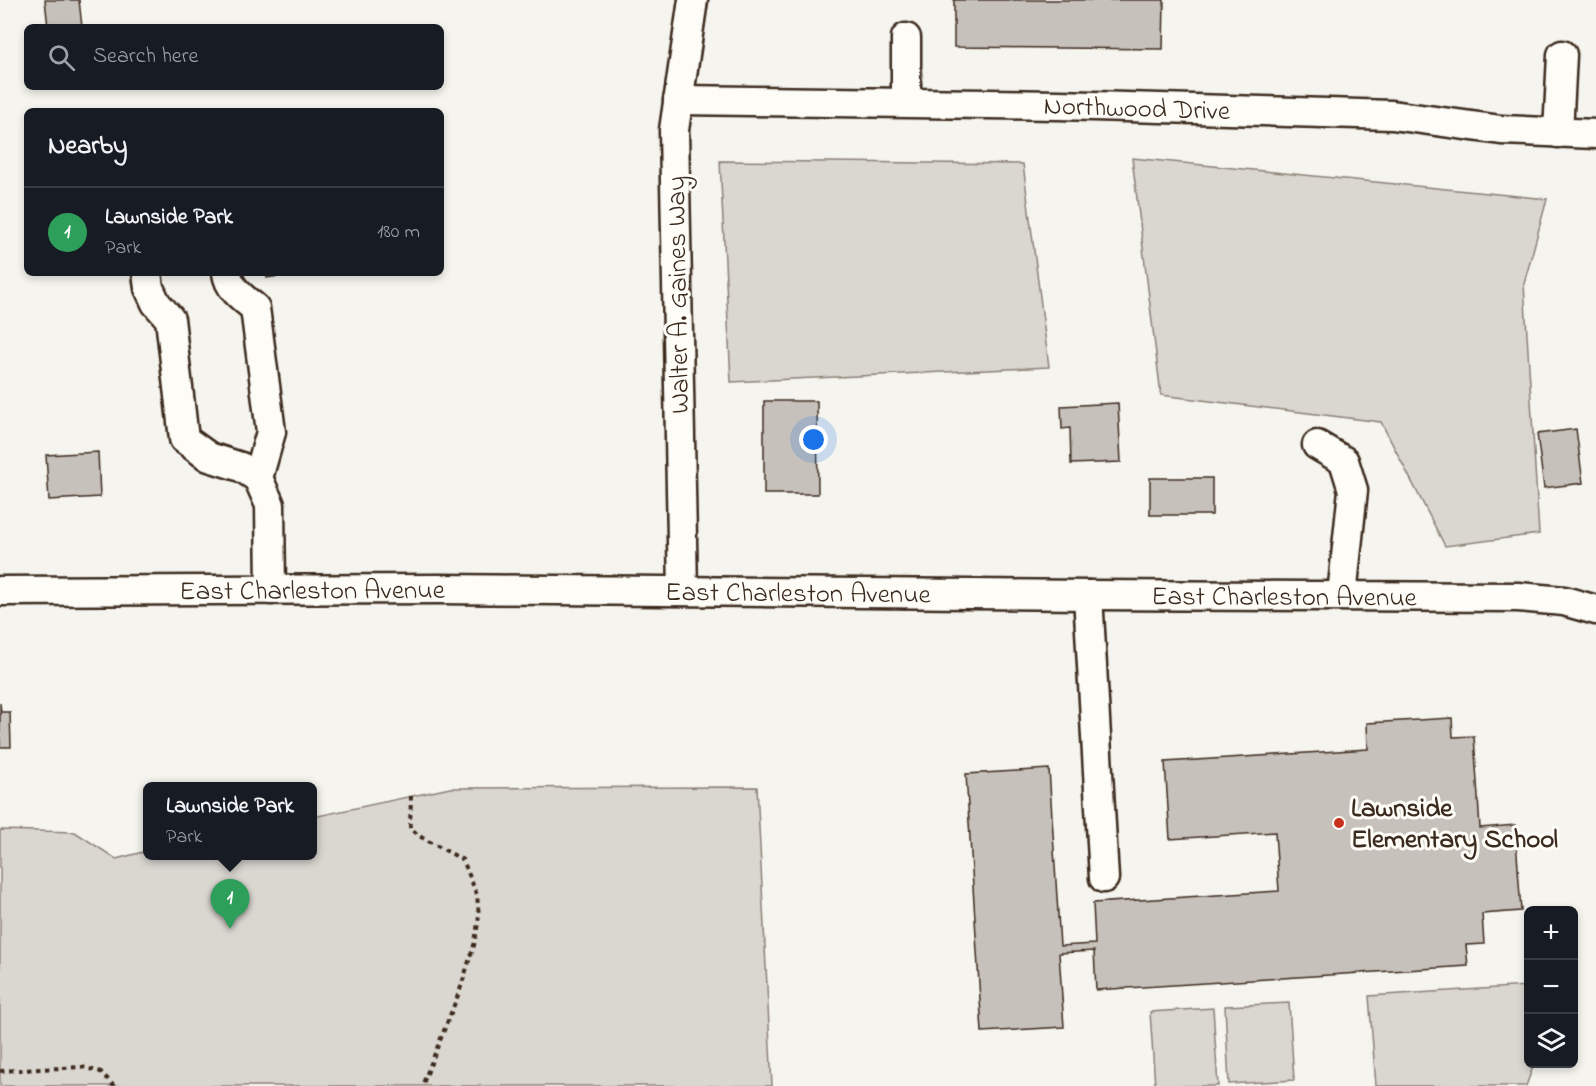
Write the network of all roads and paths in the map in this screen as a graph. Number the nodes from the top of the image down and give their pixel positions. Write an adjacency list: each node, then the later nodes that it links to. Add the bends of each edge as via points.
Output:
1 (693, 0): 4 (street, Walter A. Gaines Way)
2 (906, 38): 5 (street)
3 (1562, 55): 6 (street)
4 (678, 100): 5 (street, Northwood Drive); 14 (street, Walter A. Gaines Way, via 674,130)
5 (906, 102): 6 (street, Northwood Drive, via 1392,115)
6 (1558, 134): 7 (street, Northwood Drive)
7 (1596, 134)
8 (147, 276): 11 (street, via 156,303 170,320 184,439 209,457 241,467)
9 (227, 276): 11 (street, via 237,292 255,308 271,432)
10 (1317, 445): 16 (street, via 1344,461 1353,490)
11 (258, 478): 12 (street, via 270,506)
12 (271, 590): 13 (street, East Charleston Avenue); 14 (street, East Charleston Avenue)
13 (0, 591)
14 (683, 591): 15 (street, East Charleston Avenue)
15 (1088, 595): 16 (street, East Charleston Avenue); 19 (street)
16 (1342, 595): 17 (street, East Charleston Avenue, via 1518,597 1564,601)
17 (1596, 610)
18 (411, 796): 22 (path, via 411,827 419,836 463,860 477,894 479,916 460,990)
19 (1104, 878)
20 (0, 1071): 21 (path, via 82,1067 101,1072)
21 (114, 1086)
22 (422, 1086)

